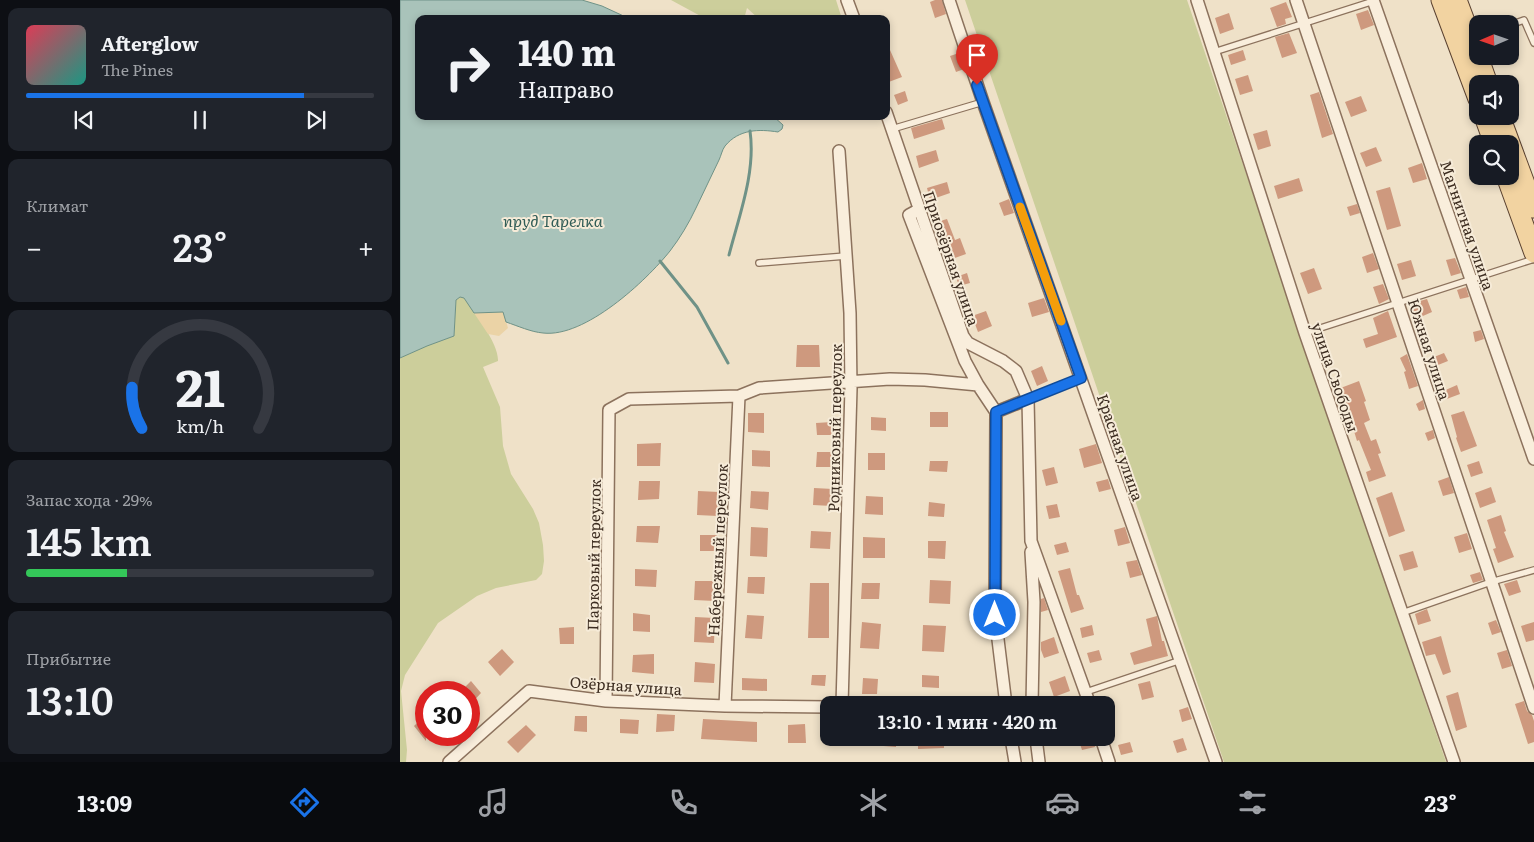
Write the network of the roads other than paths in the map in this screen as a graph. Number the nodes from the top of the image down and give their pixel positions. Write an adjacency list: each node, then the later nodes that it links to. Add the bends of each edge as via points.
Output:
1 (847, 0): 8 (street)
2 (949, 0): 15 (street, Красная улица)
3 (1197, 0): 13 (street, улица Свободы)
4 (1296, 0): 10 (street, Южная улица)
5 (1374, 0): 10 (lane); 27 (street, Магнитная улица)
6 (1441, 0): 14 (main road)
7 (1457, 0): 11 (main road)
8 (853, 15)
9 (1519, 22): 12 (lane, via 1524,20)
10 (1304, 23): 13 (lane); 28 (street, Южная улица)
11 (1469, 30)
12 (1534, 43)
13 (1214, 52): 29 (street, улица Свободы)
14 (1469, 75)
15 (983, 102): 18 (lane); 30 (street, Красная улица)
16 (889, 120): 18 (street, Приозёрная улица)
17 (1503, 125): 21 (main road)
18 (892, 129): 22 (street, Приозёрная улица)
19 (838, 151): 24 (street, Родниковый переулок)
20 (1509, 185): 23 (main road)
21 (1533, 201)
22 (920, 209): 32 (street, via 909,216 965,361); 34 (street, Приозёрная улица, via 963,336 968,343 1016,371)
23 (1534, 253)
24 (846, 256): 26 (lane); 31 (street, Родниковый переулок)
25 (1534, 259): 27 (lane)
26 (759, 263)
27 (1471, 279): 28 (lane); 36 (street, Магнитная улица)
28 (1399, 303): 29 (lane); 39 (street, Южная улица)
29 (1305, 333): 40 (street, улица Свободы)
30 (1081, 378): 34 (lane); 41 (street, Красная улица)
31 (851, 380): 32 (street, via 916,380); 33 (street, via 759,388); 43 (street, Родниковый переулок)
32 (978, 385): 35 (street)
33 (739, 396): 47 (street, Парковый переулок, via 629,399 610,410); 48 (street, Набережный переулок)
34 (1028, 399): 35 (street); 37 (street, Приозёрная улица)
35 (996, 412): 44 (street, via 995,615)
36 (1534, 459)
37 (1031, 541): 42 (street, Приозёрная улица); 45 (street, via 1034,602)
38 (1534, 570): 39 (lane)
39 (1491, 582): 40 (lane); 50 (street, Южная улица)
40 (1402, 613): 59 (street, улица Свободы)
41 (1181, 660): 42 (lane); 58 (street, Красная улица)
42 (1086, 692): 46 (street, Приозёрная улица)
43 (842, 696)
44 (1005, 696)
45 (1032, 696)
46 (1087, 696)
47 (606, 702): 48 (street, Озёрная улица); 54 (street, Озёрная улица, via 529,691)
48 (725, 706): 49 (street, Озёрная улица)
49 (820, 707)
50 (1534, 708)
51 (1012, 746): 55 (street)
52 (1037, 746): 56 (street)
53 (1104, 746): 57 (street)
54 (449, 762)
55 (1015, 762)
56 (1039, 762)
57 (1109, 762)
58 (1216, 762)
59 (1454, 762)

